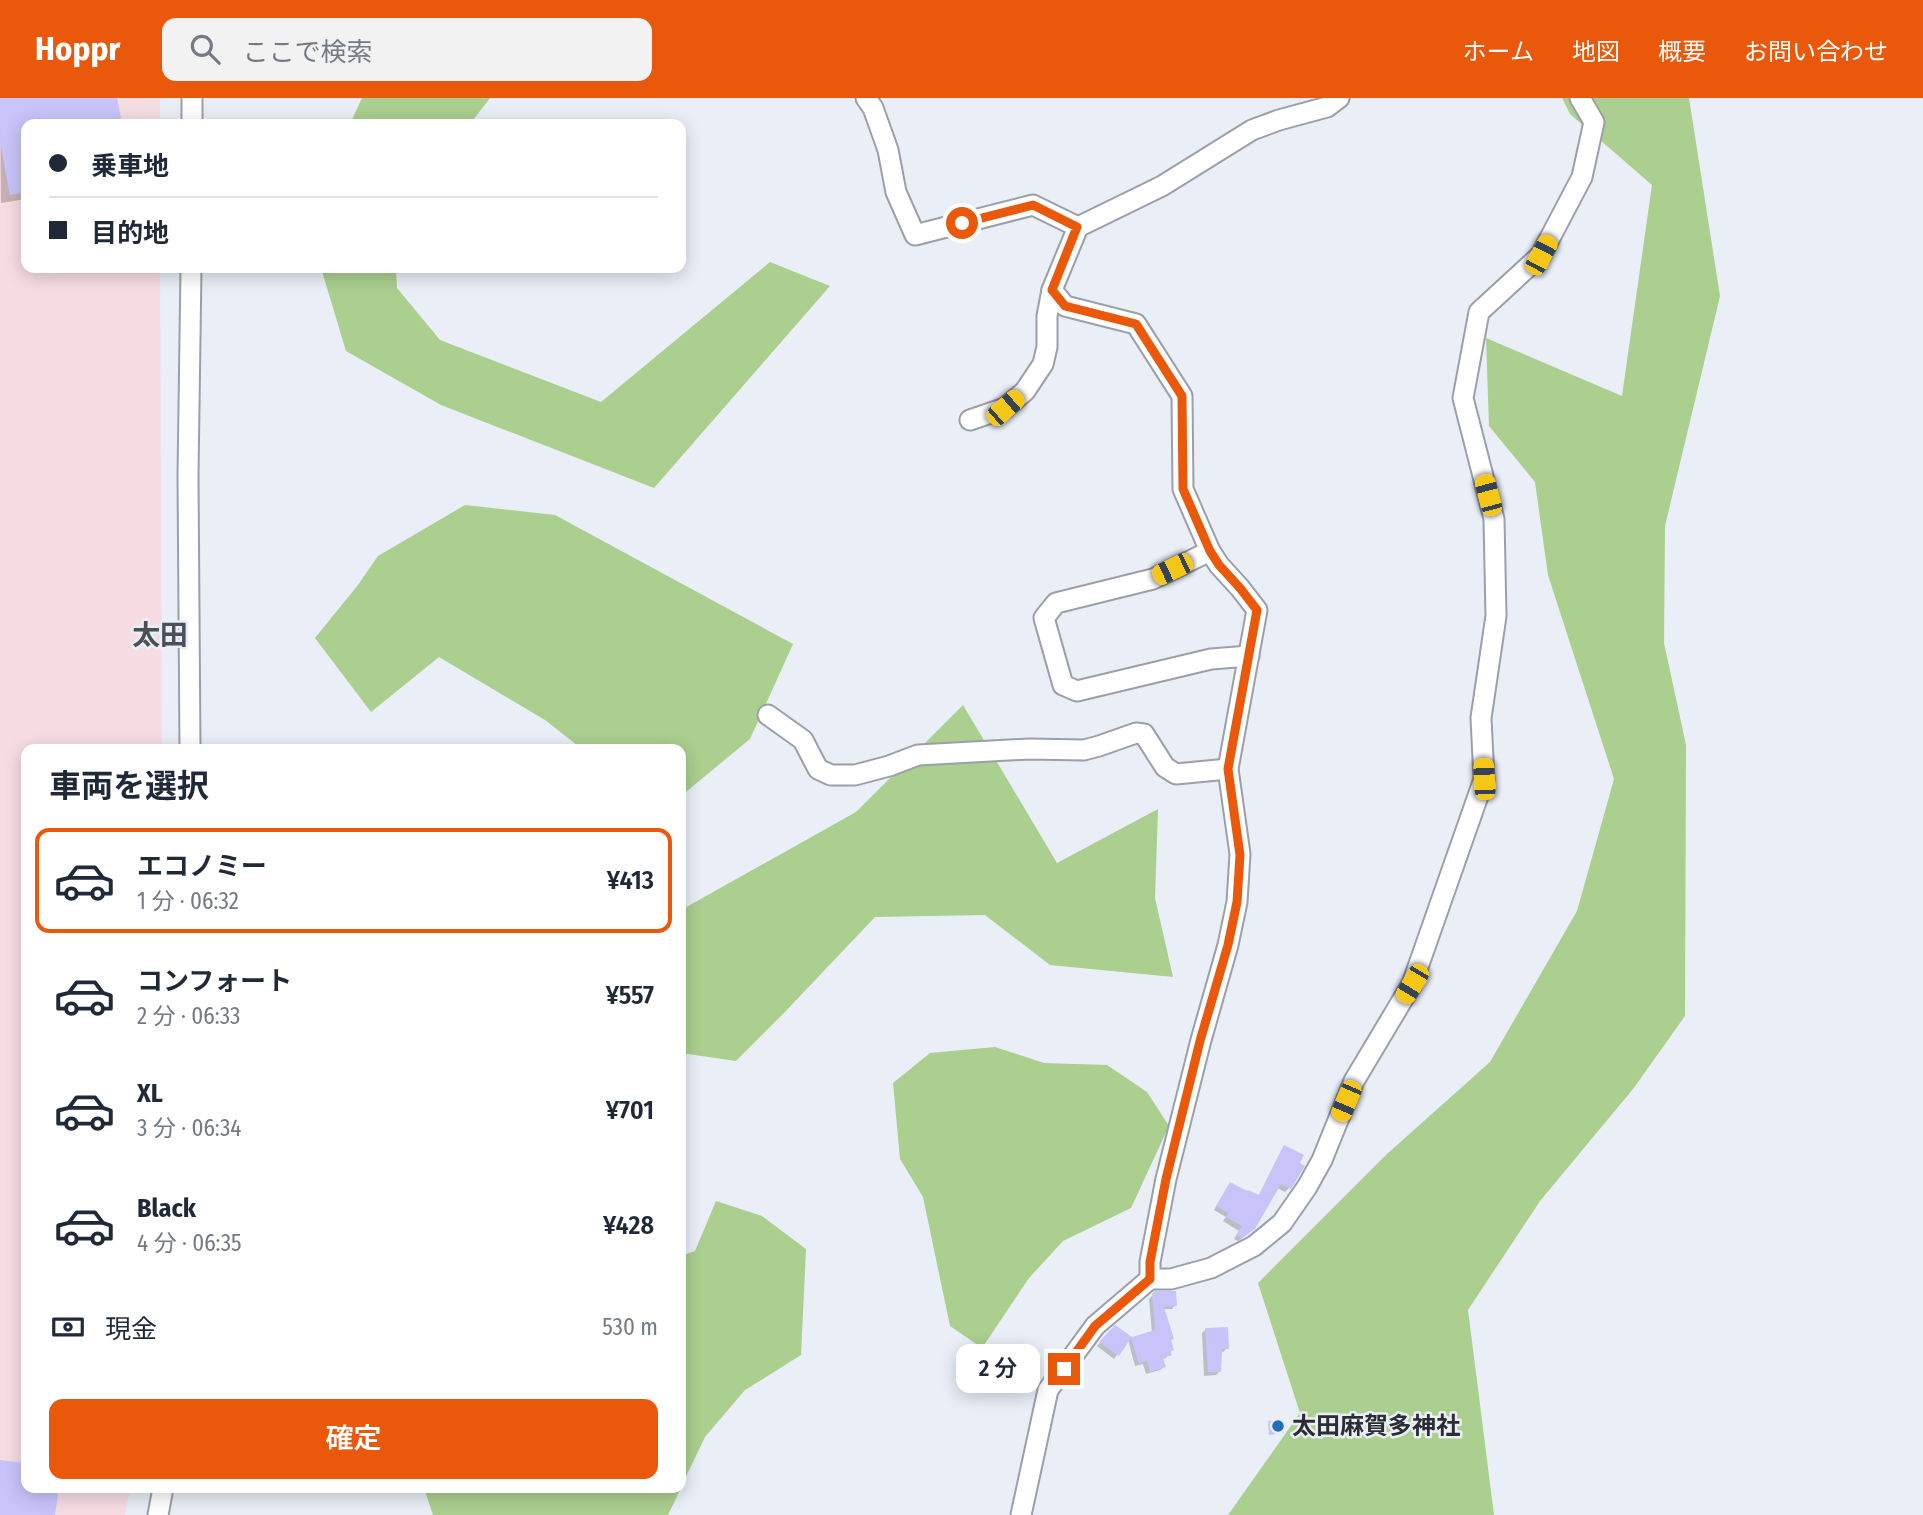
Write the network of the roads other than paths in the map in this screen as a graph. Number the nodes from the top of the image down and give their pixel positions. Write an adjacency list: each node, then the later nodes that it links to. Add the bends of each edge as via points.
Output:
1 (192, 98): 5 (street)
2 (866, 98): 6 (street, via 915,235 1033,205)
3 (1339, 98): 6 (street, via 1327,107 1251,130 1162,186)
4 (1580, 98): 15 (street, via 1594,121 1582,177 1541,255 1479,312 1462,398 1494,519 1496,616 1481,718 1484,779 1412,984 1354,1081 1322,1160 1282,1223 1254,1246 1211,1268 1171,1279)
5 (192, 119)
6 (1077, 227): 8 (street)
7 (191, 273): 13 (street)
8 (1052, 290): 9 (street, via 1043,364 1025,391 1005,408); 10 (street, via 1065,306 1136,324 1182,396 1183,489)
9 (970, 420)
10 (1210, 551): 11 (street, via 1257,610); 11 (street, via 1153,579 1056,603 1044,618 1063,685 1077,691 1211,659)
11 (1249, 656): 14 (street)
12 (768, 715): 14 (street, via 803,740 818,769 831,775 855,775 918,755 1084,750 1136,733 1144,734 1165,767 1176,774)
13 (190, 744)
14 (1228, 769): 15 (street, via 1240,855 1237,902 1166,1179)
15 (1150, 1279): 18 (street, via 1095,1326 1048,1390)
16 (162, 1493): 17 (street)
17 (158, 1515)
18 (1021, 1515)

